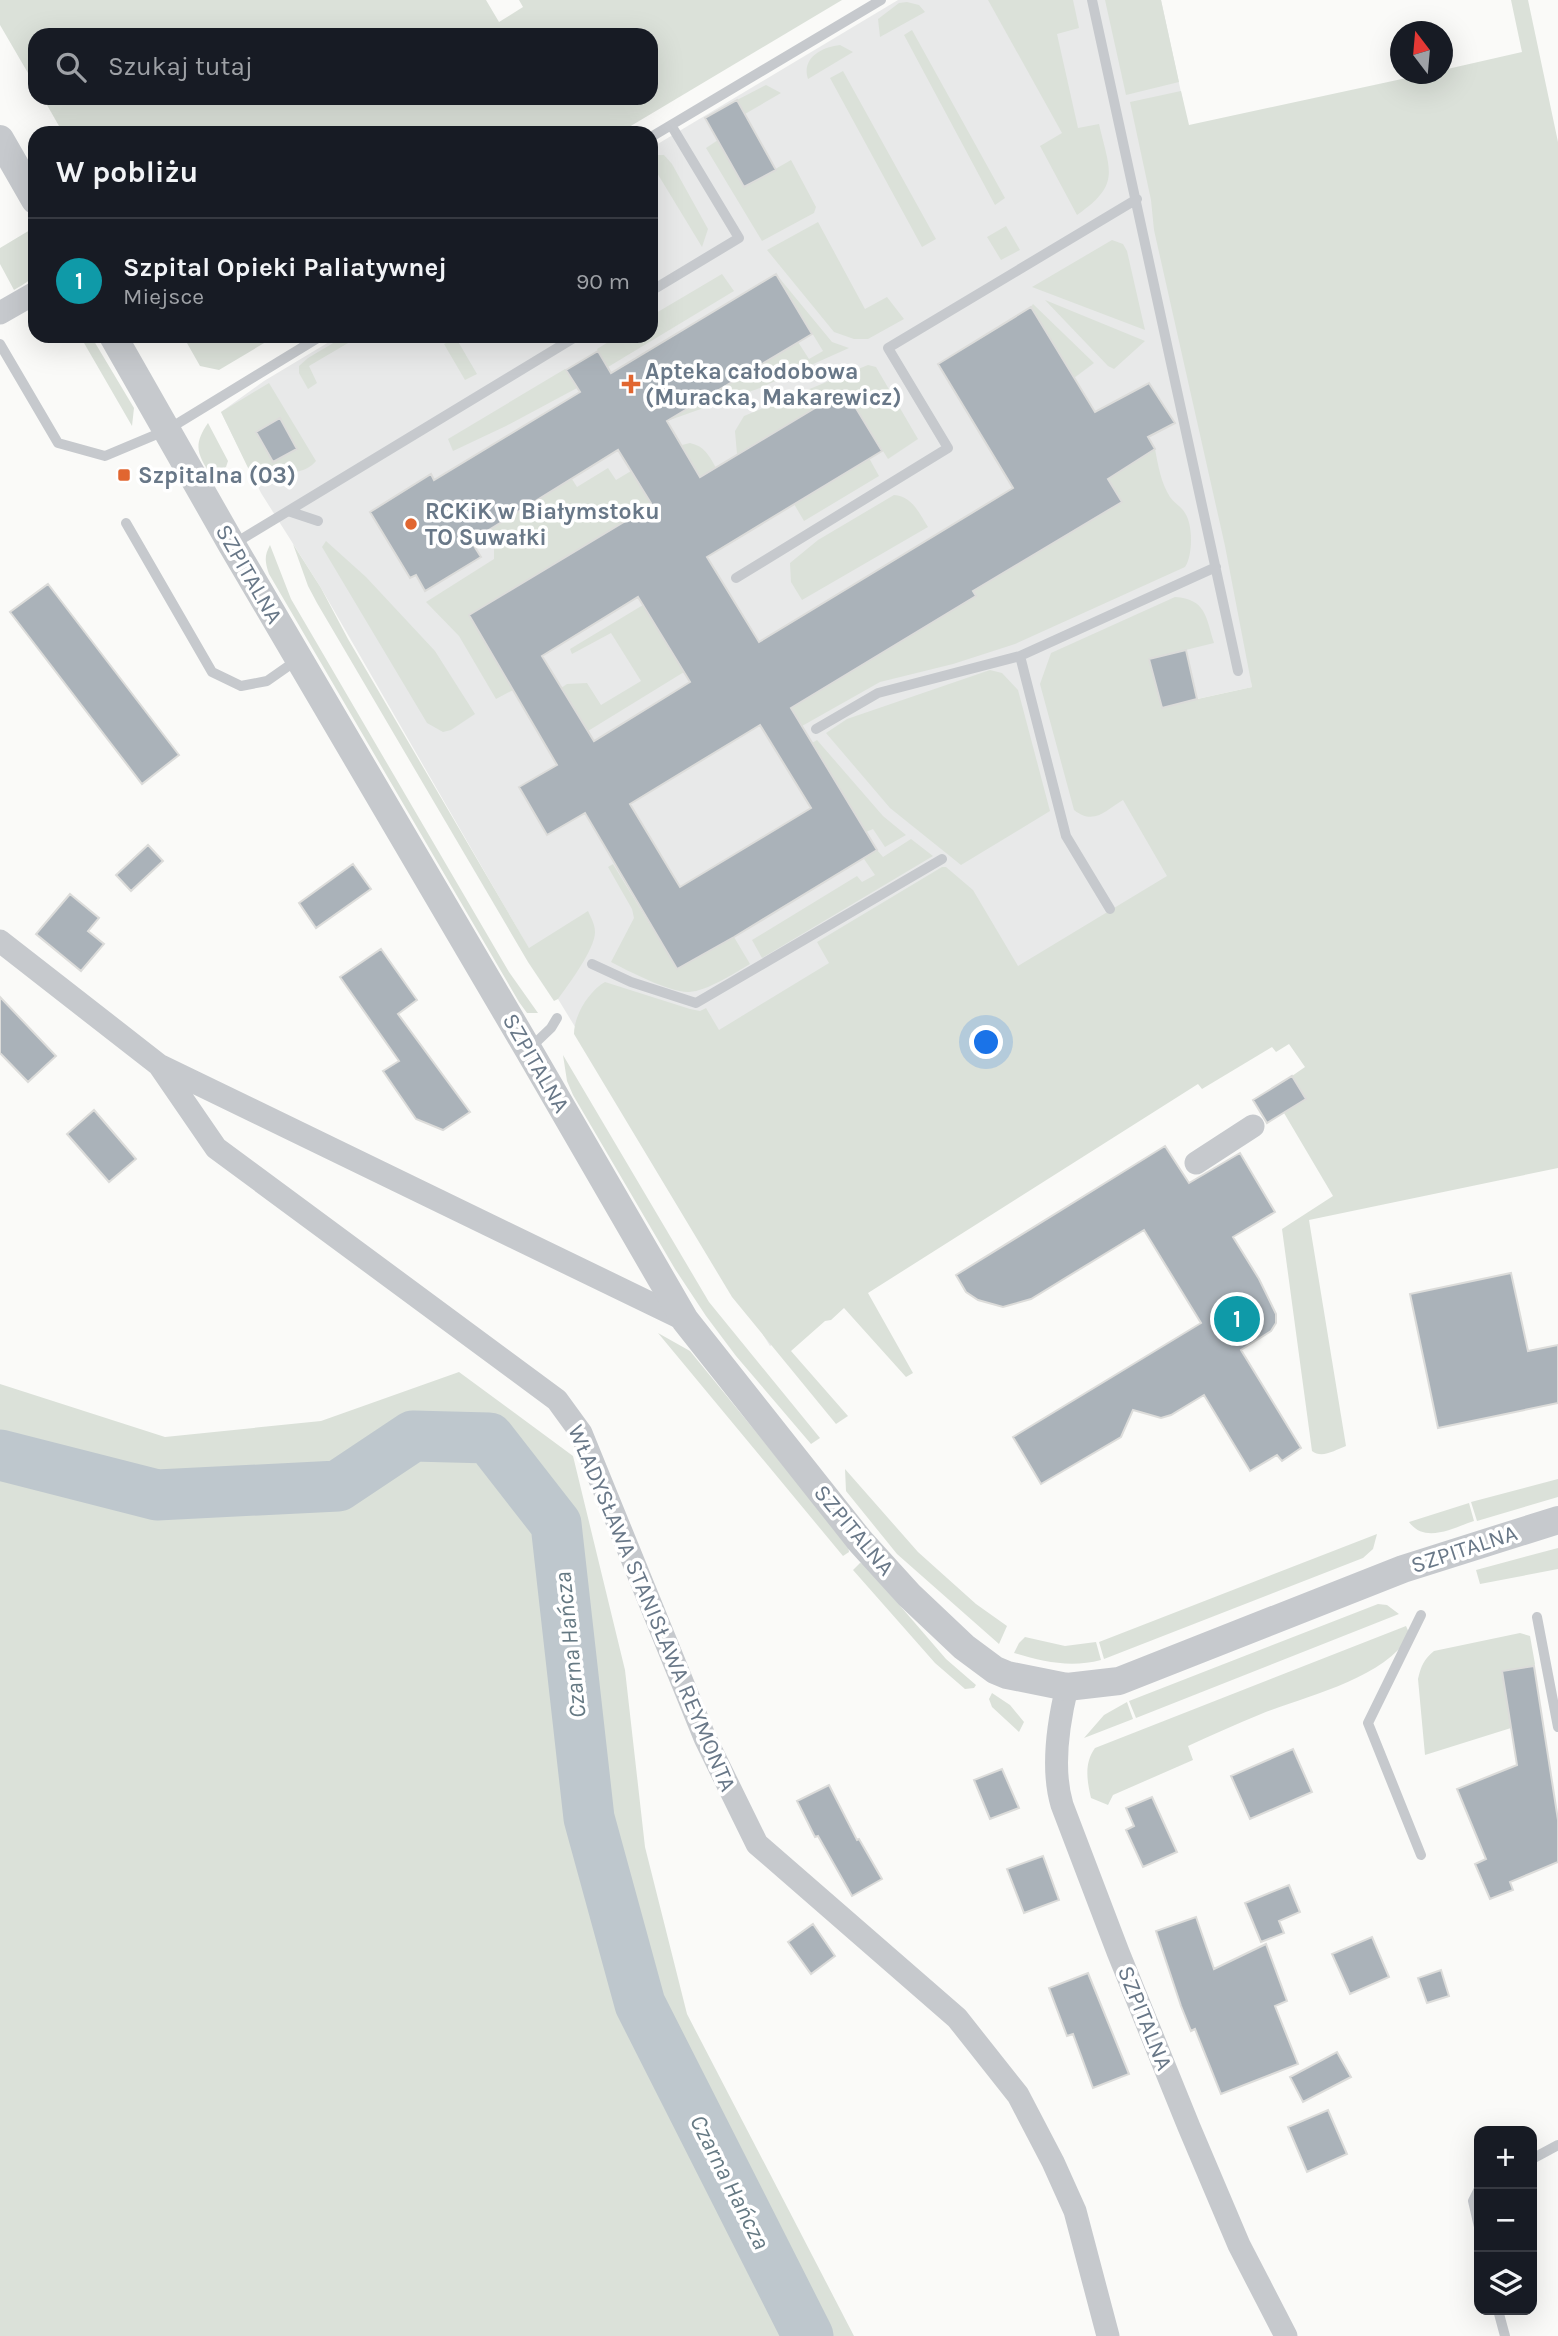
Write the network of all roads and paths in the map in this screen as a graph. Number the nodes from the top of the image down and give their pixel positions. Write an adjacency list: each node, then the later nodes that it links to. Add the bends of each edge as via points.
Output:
1 (881, 0): 3 (lane)
2 (1092, 0): 7 (lane)
3 (671, 125): 4 (lane); 8 (lane, via 739,238)
4 (658, 133)
5 (0, 139): 6 (street)
6 (28, 188)
7 (1137, 199): 20 (lane); 21 (lane, via 888,348 948,448)
8 (658, 287)
9 (28, 297): 10 (street)
10 (0, 313)
11 (117, 343): 15 (street, SZPITALNA)
12 (310, 343): 15 (lane)
13 (565, 343): 16 (lane)
14 (0, 344): 15 (lane, via 58,443 106,456)
15 (167, 430): 19 (street, SZPITALNA)
16 (288, 511): 17 (lane); 19 (lane)
17 (317, 521)
18 (126, 523): 23 (lane, via 212,672 241,686 267,681)
19 (232, 545): 23 (street, SZPITALNA)
20 (1216, 566): 22 (lane); 24 (lane)
21 (736, 578)
22 (1020, 656): 25 (lane, via 878,693); 27 (lane, via 1066,836)
23 (299, 659): 31 (street, SZPITALNA)
24 (1238, 671)
25 (816, 729)
26 (942, 859): 29 (lane, via 696,1003)
27 (1110, 909)
28 (0, 941): 32 (street, WŁADYSŁAWA STANISŁAWA REYMONTA)
29 (592, 964)
30 (557, 1018): 31 (lane)
31 (528, 1049): 35 (street, SZPITALNA)
32 (159, 1065): 35 (street, WŁADYSŁAWA STANISŁAWA REYMONTA); 45 (street, WŁADYSŁAWA STANISŁAWA REYMONTA, via 216,1148 557,1400 581,1433 705,1738 757,1844 957,2018 1018,2095 1075,2211)
33 (1253, 1126): 34 (street)
34 (1196, 1163)
35 (685, 1320): 39 (street, SZPITALNA, via 860,1541 909,1595 995,1670)
36 (1554, 1522): 39 (street, SZPITALNA, via 1403,1569 1119,1681)
37 (1421, 1615): 41 (lane, via 1368,1723)
38 (1537, 1617): 40 (lane)
39 (1067, 1687): 46 (street, SZPITALNA, via 1058,1749 1062,1805 1189,2127 1239,2245)
40 (1558, 1727)
41 (1421, 1855)
42 (1558, 2146): 43 (lane)
43 (1537, 2156)
44 (1500, 2315): 47 (lane)
45 (1108, 2336)
46 (1286, 2336)
47 (1504, 2336)

